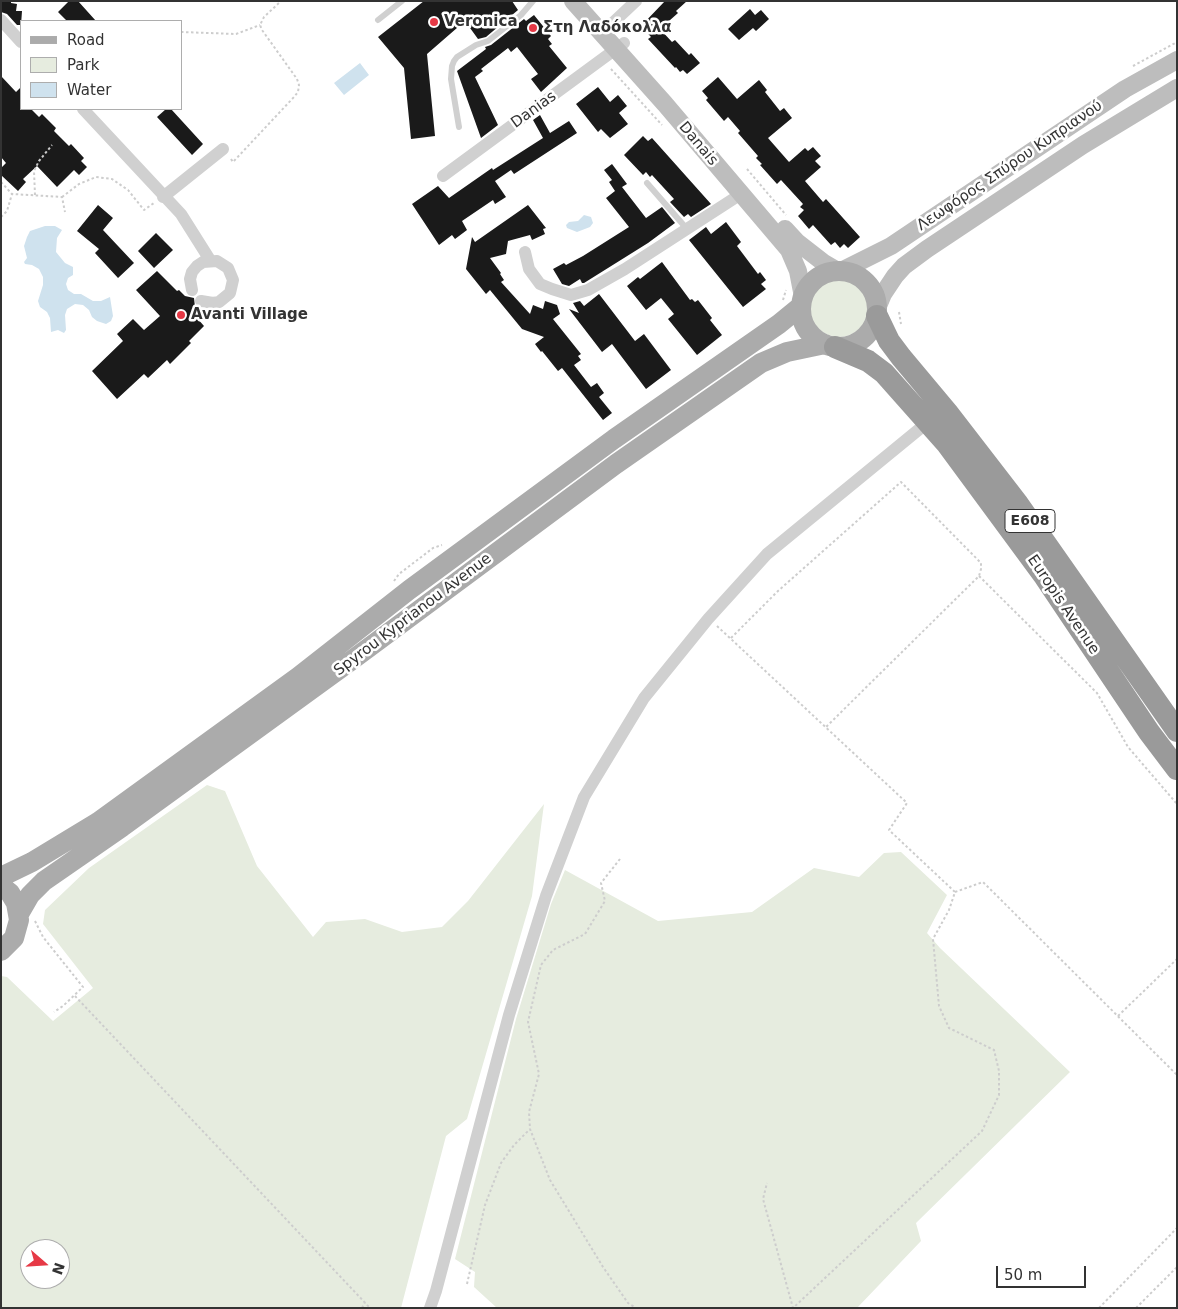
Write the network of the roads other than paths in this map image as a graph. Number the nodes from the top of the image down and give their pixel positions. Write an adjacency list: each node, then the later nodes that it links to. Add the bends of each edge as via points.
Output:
1 (402, 1): 7 (lane)
2 (533, 1): 14 (lane, via 508,26 454,62 451,79)
3 (573, 1): 8 (main road, Danais)
4 (589, 1): 8 (main road, Danais)
5 (636, 1): 8 (street)
6 (1, 20): 9 (street)
7 (378, 20)
8 (606, 30): 10 (main road, Danais)
9 (20, 41)
10 (620, 47): 16 (street, Danias); 18 (main road, Danais); 23 (main road, Danais, via 740,175 796,242)
11 (1177, 60): 23 (main road, Λεωφόρος Σπύρου Κυπριανού, via 1125,89 891,246)
12 (1177, 88): 27 (main road, Λεωφόρος Σπύρου Κυπριανού, via 1083,144 904,266 883,294)
13 (84, 110): 19 (street)
14 (458, 127)
15 (223, 149): 19 (street)
16 (443, 176)
17 (647, 183): 20 (lane)
18 (741, 194): 20 (street); 25 (main road, Danais, via 789,250 798,271)
19 (163, 197): 22 (street, via 180,214)
20 (687, 229): 21 (street, via 588,290 571,295 540,284 529,269)
21 (525, 252)
22 (210, 260): 24 (street, via 192,272); 26 (street, via 223,263 228,268 232,274 232,287 230,294 219,302)
23 (839, 270): 25 (main road, via 822,274); 27 (main road, via 867,281)
24 (192, 290)
25 (793, 297): 28 (main road, via 807,329); 32 (main road, Spyrou Kyprianou Avenue, via 779,324 614,438 298,677 98,822)
26 (201, 301)
27 (877, 311): 28 (main road, via 874,325 862,340); 30 (highway, Europis Avenue / E608, via 889,341 1018,504)
28 (830, 346): 29 (highway, Europis Avenue / E608, via 868,361 884,373); 34 (main road, Spyrou Kyprianou Avenue, via 787,352 762,363 616,464 330,676 44,881 33,891)
29 (928, 422): 31 (highway, Europis Avenue / E608, via 1010,529); 36 (street, via 767,554 708,618 644,698 584,797 546,896 509,1015)
30 (1177, 731)
31 (1177, 769)
32 (1, 878)
33 (1, 886): 34 (main road)
34 (27, 917): 35 (main road, Spyrou Kyprianou Avenue, via 10,944)
35 (1, 951)
36 (430, 1308)

